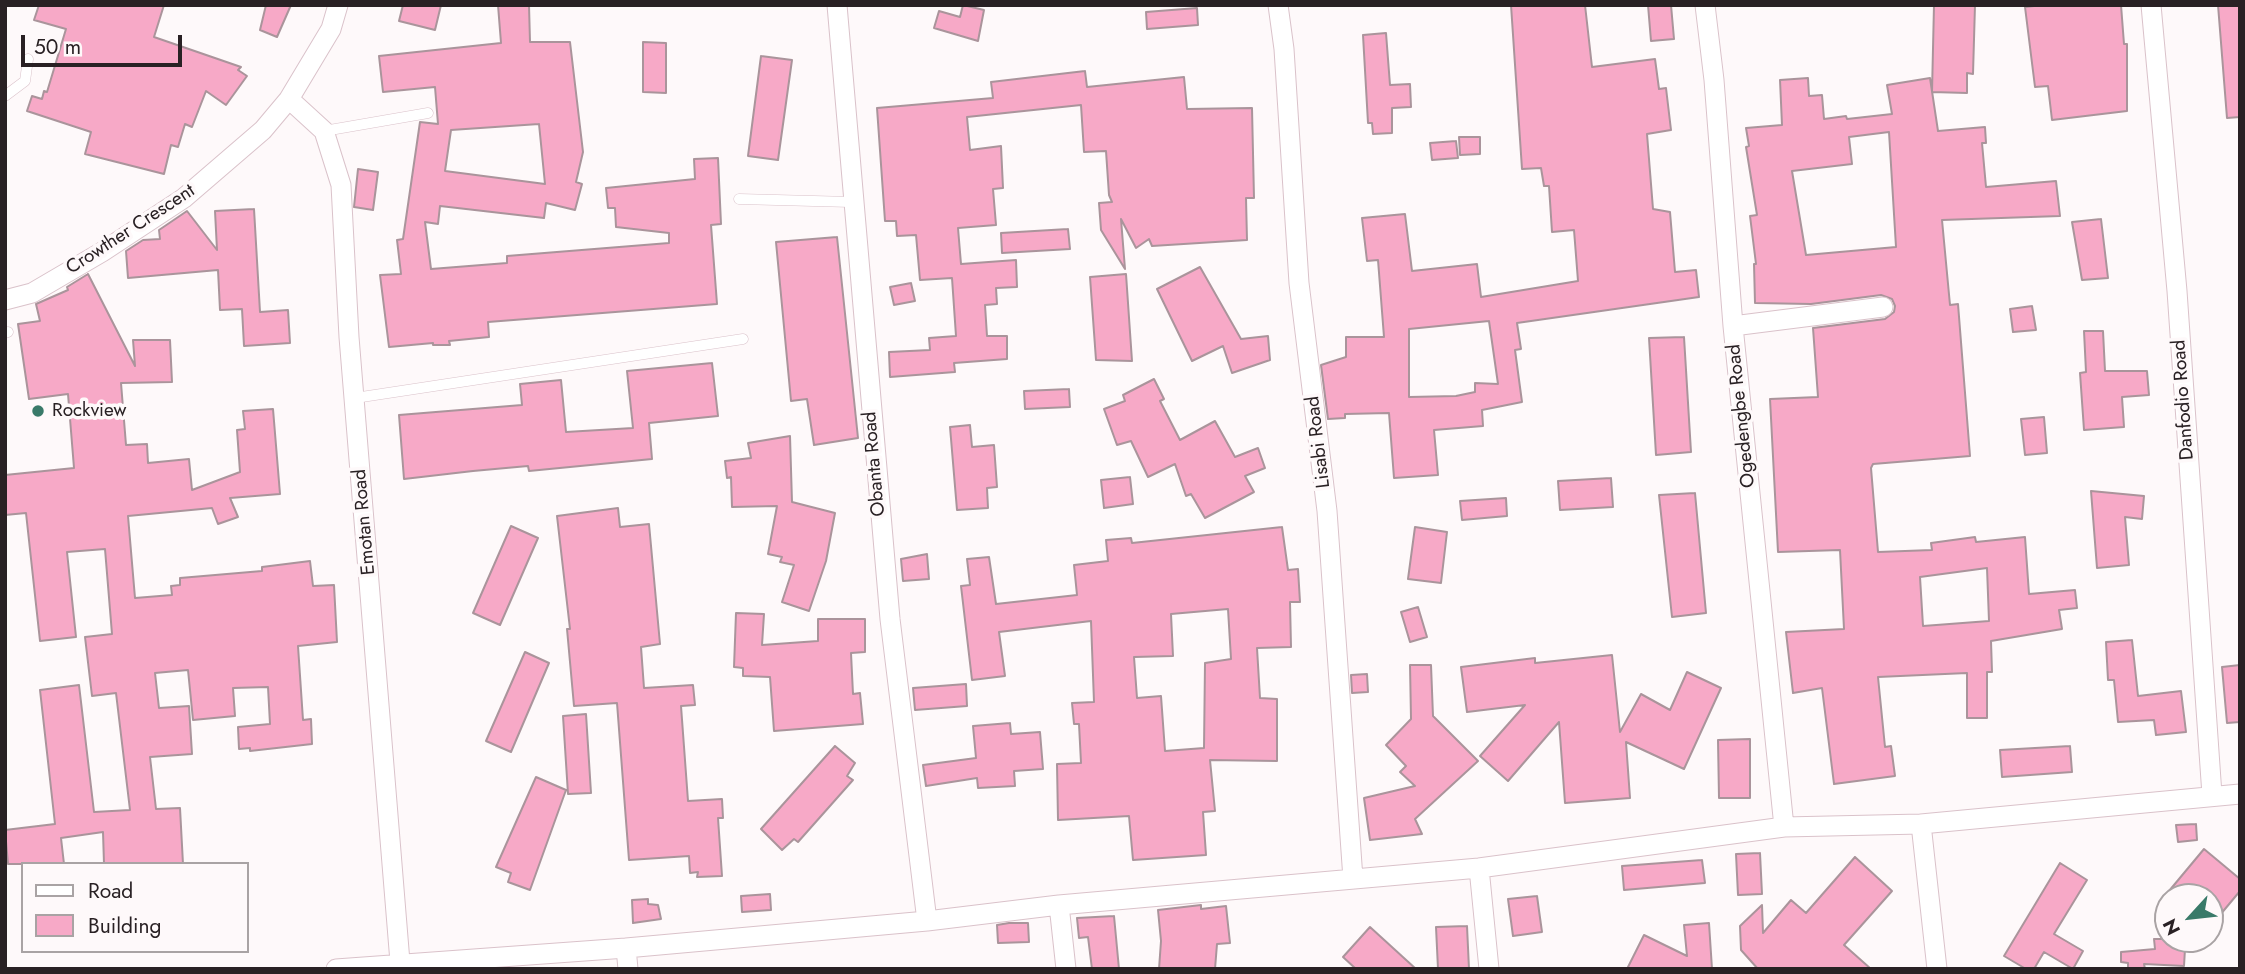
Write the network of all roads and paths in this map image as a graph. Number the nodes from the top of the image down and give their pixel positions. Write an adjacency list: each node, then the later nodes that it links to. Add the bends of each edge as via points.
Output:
1 (338, 5): 8 (street, Crowther Crescent, via 331,29)
2 (837, 5): 12 (street, Obanta Road)
3 (1278, 5): 23 (street, Lisabi Road, via 1299,283 1327,511)
4 (1705, 5): 15 (street, Ogedengbe Road)
5 (2151, 5): 19 (street, Danfodio Road)
6 (28, 60): 7 (lane, via 25,81)
7 (5, 96)
8 (289, 99): 10 (street); 13 (street, Crowther Crescent, via 263,130 184,198 32,293)
9 (428, 113): 10 (lane)
10 (324, 131): 17 (street, Emotan Road, via 341,185)
11 (739, 199): 12 (lane)
12 (852, 202): 25 (street, Obanta Road, via 890,619)
13 (5, 300)
14 (1883, 307): 15 (street)
15 (1733, 326): 21 (street, Ogedengbe Road)
16 (743, 340): 17 (lane)
17 (355, 398): 27 (street, Emotan Road)
18 (2240, 794): 19 (street)
19 (2211, 795): 20 (street)
20 (1920, 824): 21 (street); 32 (street)
21 (1784, 827): 22 (street)
22 (1479, 868): 23 (street); 31 (street)
23 (1353, 879): 24 (street)
24 (1059, 905): 25 (street); 30 (street)
25 (927, 921): 26 (street)
26 (626, 948): 27 (street); 29 (street)
27 (400, 962): 28 (street)
28 (336, 969)
29 (628, 969)
30 (1066, 969)
31 (1489, 969)
32 (1937, 969)

